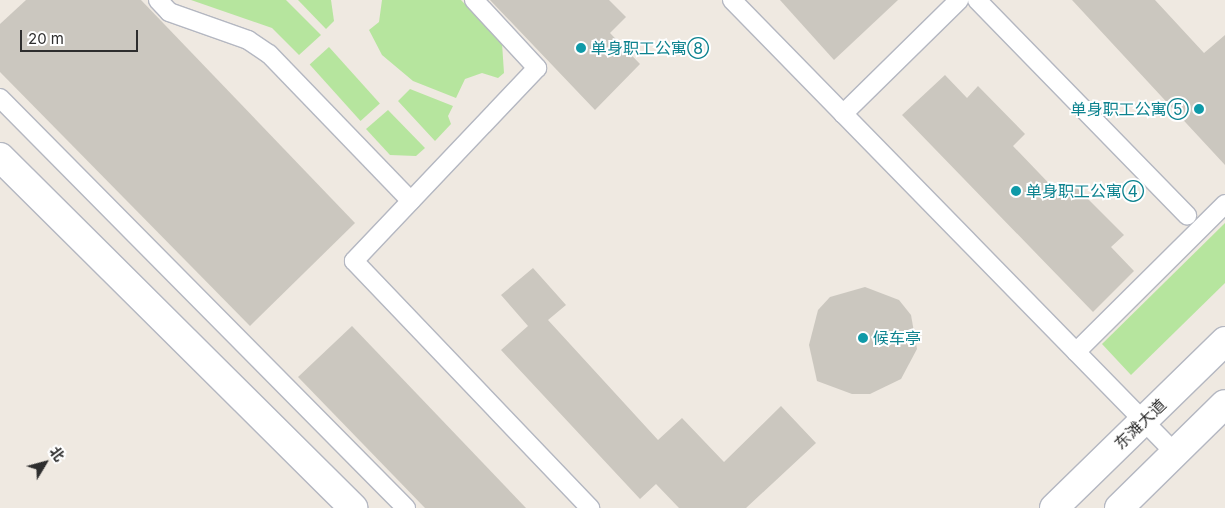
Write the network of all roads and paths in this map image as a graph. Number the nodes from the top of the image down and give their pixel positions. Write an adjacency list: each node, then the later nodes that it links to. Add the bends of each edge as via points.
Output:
1 (158, 0): 9 (lane, via 169,12 248,40 269,54)
2 (474, 0): 9 (lane, via 537,68)
3 (732, 0): 7 (lane)
4 (960, 0): 7 (lane)
5 (977, 0): 11 (lane)
6 (0, 98): 18 (lane)
7 (843, 114): 13 (lane)
8 (0, 157): 17 (street)
9 (411, 201): 19 (lane, via 354,261)
10 (1225, 204): 13 (lane)
11 (1187, 215)
12 (1225, 341): 15 (street, 东滩大道)
13 (1076, 352): 15 (lane)
14 (1225, 404): 16 (street)
15 (1143, 421): 16 (lane); 20 (street, 东滩大道)
16 (1175, 453): 21 (street)
17 (353, 508)
18 (406, 508)
19 (590, 508)
20 (1054, 508)
21 (1119, 508)

